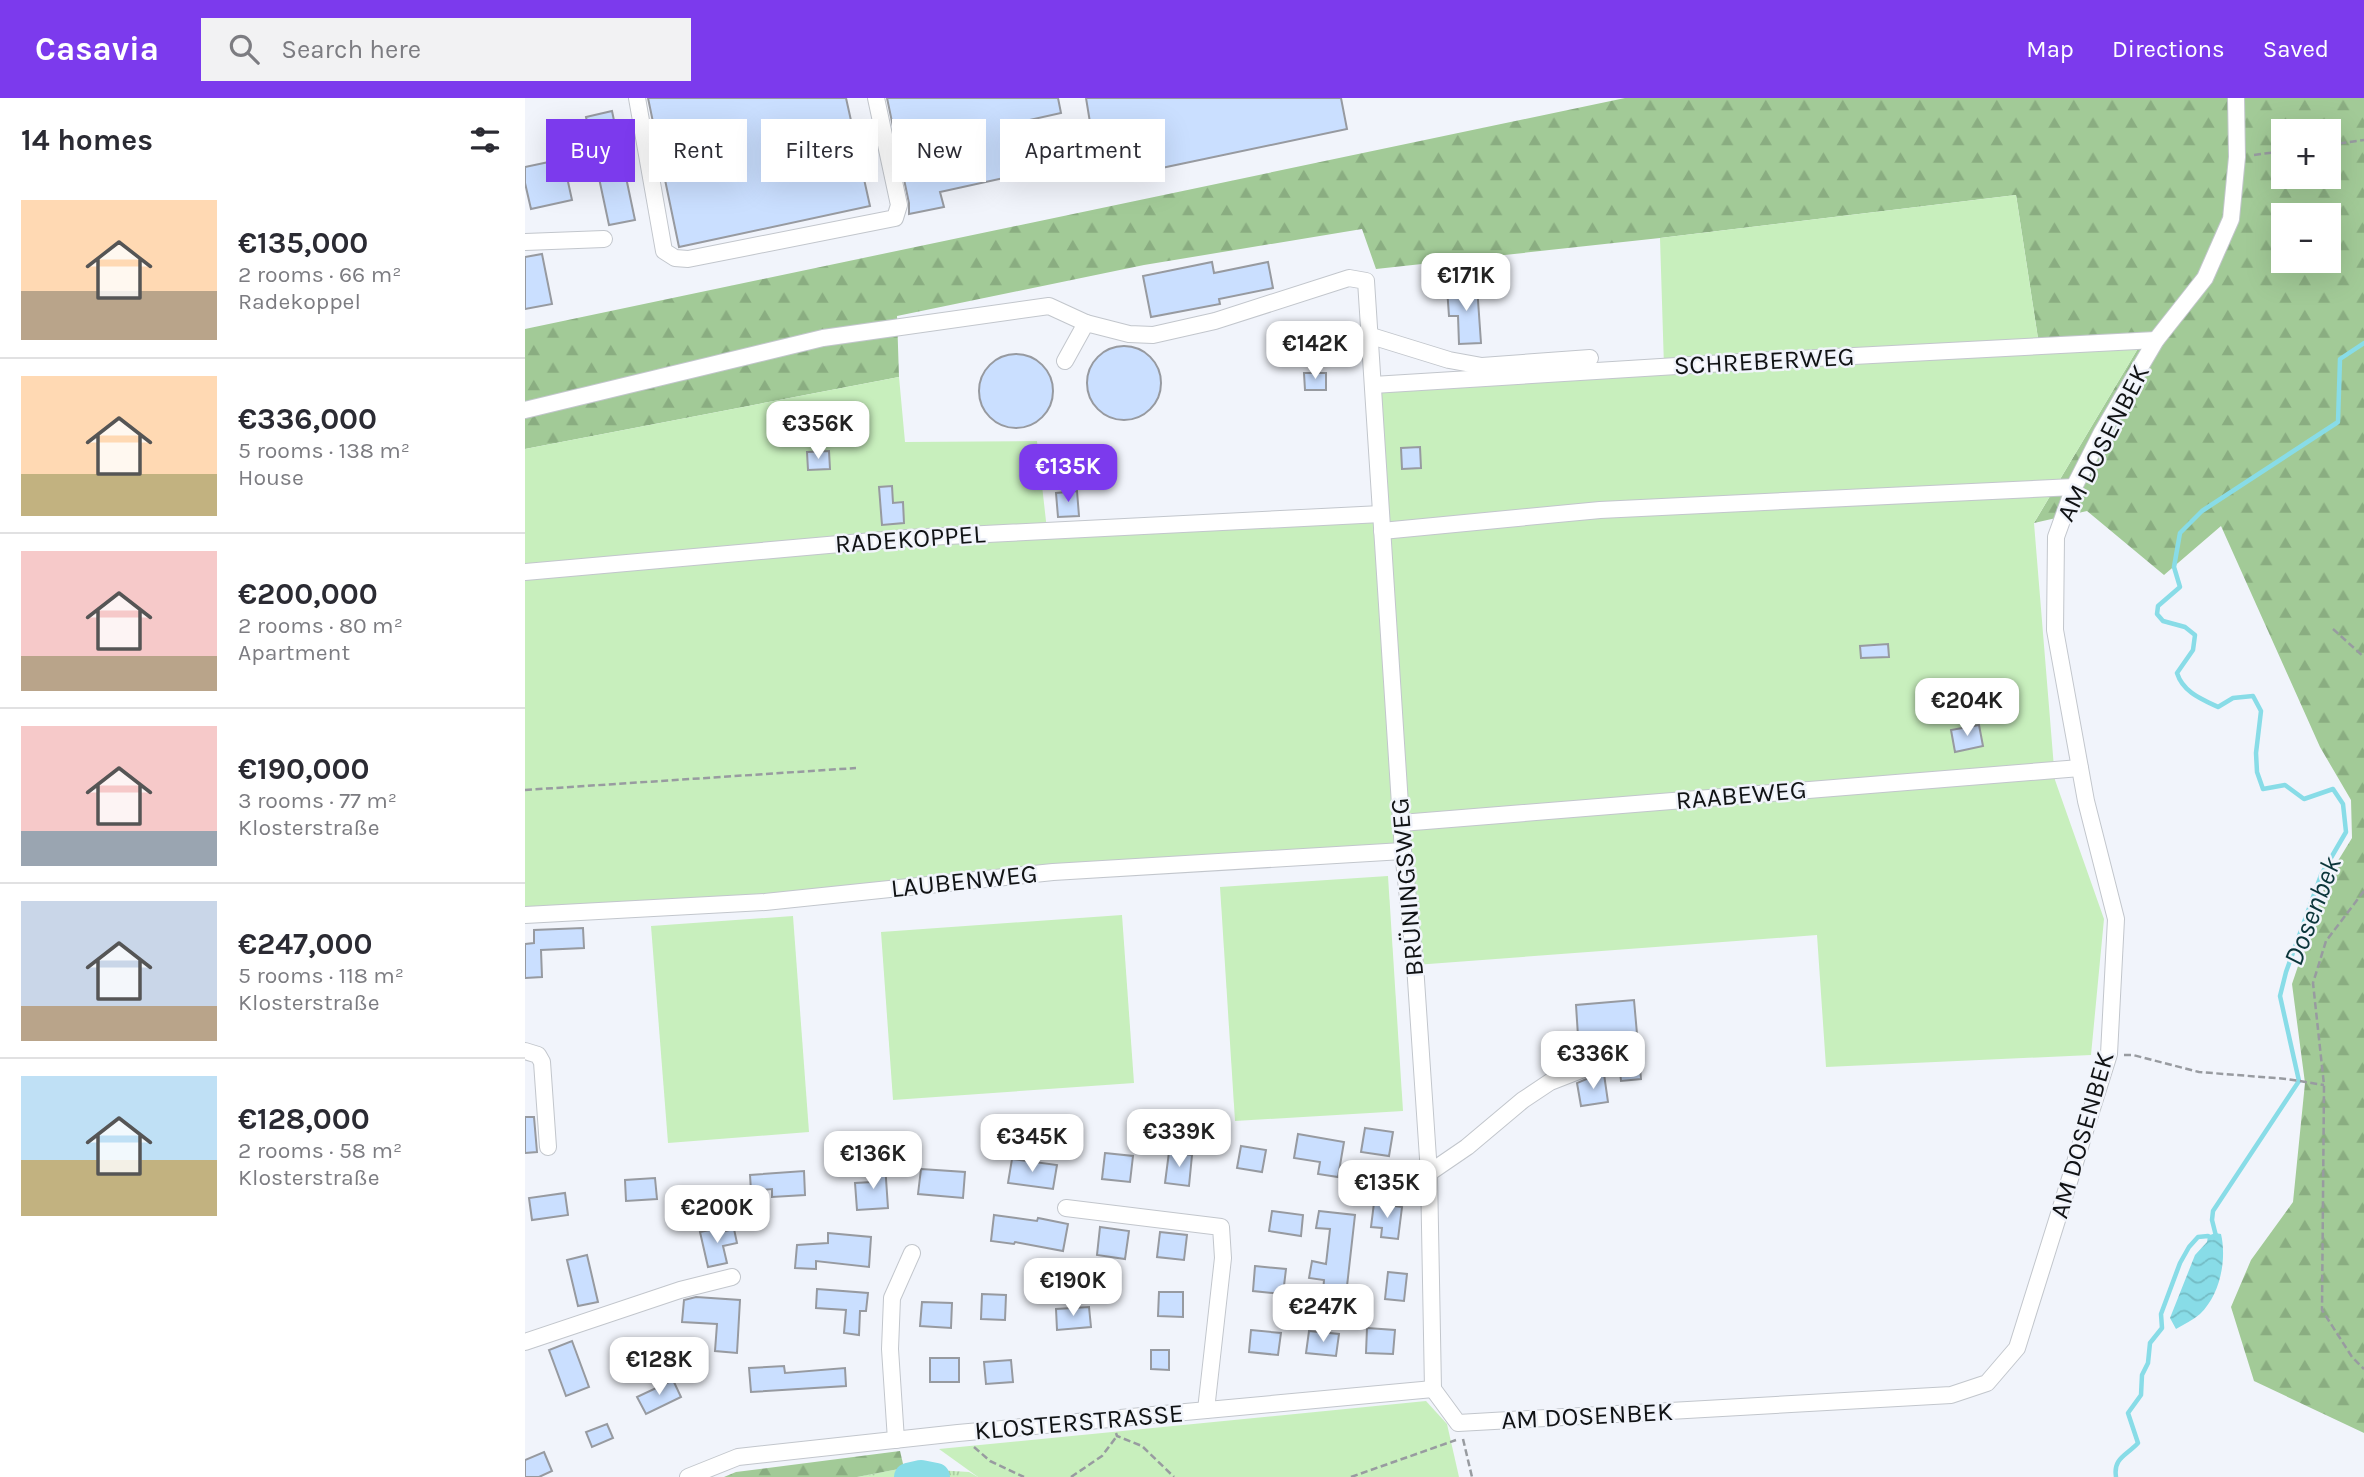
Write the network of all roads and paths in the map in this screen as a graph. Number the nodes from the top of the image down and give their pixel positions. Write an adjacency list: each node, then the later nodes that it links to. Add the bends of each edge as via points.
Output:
1 (638, 98): 2 (street, via 664,251 688,259 895,218 899,205)
2 (876, 98)
3 (2236, 98): 7 (street, AM DOSENBEK)
4 (2364, 140): 5 (path)
5 (2341, 143)
6 (2271, 153): 7 (path)
7 (2237, 157): 12 (street, AM DOSENBEK, via 2231,219 2205,278)
8 (604, 239): 9 (street)
9 (525, 242)
10 (1086, 323): 11 (street, BRÜNINGSWEG, via 1153,335 1215,321 1349,278 1366,281); 14 (street); 16 (street, via 1049,306 824,338)
11 (1368, 335): 13 (street, via 1482,366); 15 (street, BRÜNINGSWEG)
12 (2156, 340): 15 (street, SCHREBERWEG); 17 (street, AM DOSENBEK)
13 (1590, 358)
14 (1065, 361)
15 (1373, 385): 18 (street, BRÜNINGSWEG)
16 (525, 410)
17 (2074, 487): 19 (street, via 1600,510); 24 (street, AM DOSENBEK, via 2056,537 2055,630)
18 (1381, 514): 19 (street, BRÜNINGSWEG); 20 (street, RADEKOPPEL, via 907,538)
19 (1382, 531): 26 (street, BRÜNINGSWEG)
20 (525, 572)
21 (2333, 629): 22 (path)
22 (2364, 657)
23 (856, 768): 25 (path)
24 (2080, 768): 26 (street, RAABEWEG); 31 (street, AM DOSENBEK, via 2116,919)
25 (525, 790)
26 (1401, 822): 27 (street, BRÜNINGSWEG)
27 (1403, 851): 29 (street, LAUBENWEG, via 1053,872 765,902); 35 (street, BRÜNINGSWEG)
28 (2364, 891): 33 (path, via 2326,941 2313,983)
29 (525, 915)
30 (525, 1051): 34 (street, via 543,1062)
31 (2109, 1054): 33 (path, via 2133,1055 2199,1072); 44 (street, AM DOSENBEK, via 2017,1348 1987,1383 1951,1395)
32 (1609, 1059): 35 (street, via 1550,1082)
33 (2324, 1085): 40 (path, via 2322,1310)
34 (548, 1147)
35 (1429, 1173): 41 (street, BRÜNINGSWEG)
36 (1066, 1208): 42 (street, via 1221,1227 1223,1258)
37 (912, 1253): 47 (street, via 892,1298)
38 (732, 1277): 39 (street)
39 (525, 1342)
40 (2364, 1369)
41 (1433, 1389): 42 (street, KLOSTERSTRASSE); 44 (street)
42 (1206, 1410): 43 (street, KLOSTERSTRASSE)
43 (1112, 1419): 45 (street, KLOSTERSTRASSE); 46 (path)
44 (1460, 1430): 52 (path); 53 (path)
45 (958, 1433): 47 (street, KLOSTERSTRASSE); 49 (path, via 990,1461)
46 (1117, 1436): 50 (path, via 1102,1456); 51 (path, via 1142,1446)
47 (896, 1440): 48 (street, KLOSTERSTRASSE, via 737,1457)
48 (688, 1477)
49 (1024, 1477)
50 (1071, 1477)
51 (1174, 1477)
52 (1351, 1477)
53 (1472, 1477)

